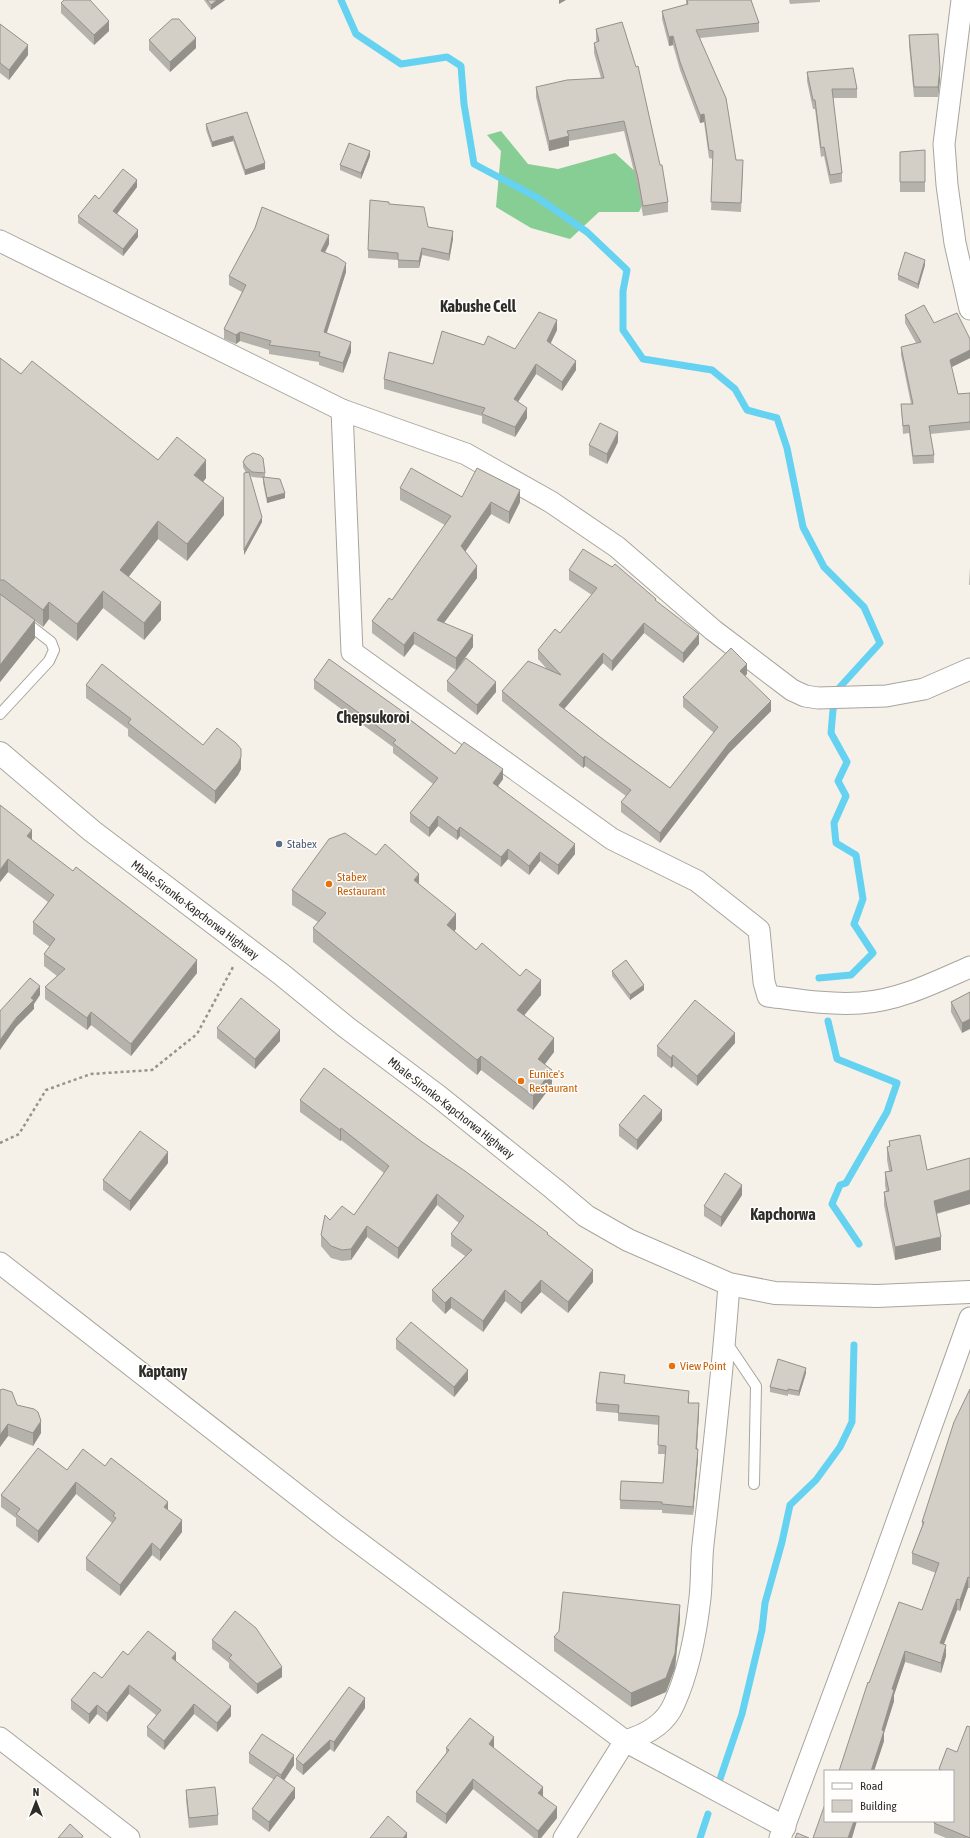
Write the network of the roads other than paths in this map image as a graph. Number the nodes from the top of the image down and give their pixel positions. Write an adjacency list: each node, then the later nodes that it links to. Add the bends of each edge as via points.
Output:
1 (962, 0): 3 (street, via 944,144 955,243)
2 (0, 241): 4 (street)
3 (970, 309)
4 (342, 410): 6 (street, via 466,454 551,502 616,547 712,630 792,690 805,696 886,696 924,689); 9 (street, via 352,652 612,839 697,881 759,930 764,982 768,996 834,1004 861,1003 888,999)
5 (18, 617): 7 (lane, via 51,642 54,650 49,661)
6 (970, 669)
7 (0, 714)
8 (0, 753): 11 (main road, Mbale-Sironko-Kapchorwa Highway, via 92,831 438,1096 586,1216 628,1240)
9 (970, 967)
10 (0, 1263): 17 (street, via 338,1527)
11 (729, 1284): 12 (main road, Mbale-Sironko-Kapchorwa Highway, via 776,1294 876,1296); 14 (street)
12 (970, 1292)
13 (970, 1318): 18 (street)
14 (725, 1340): 15 (lane, via 756,1386); 17 (street, via 700,1598 688,1668 674,1704 665,1719 649,1731)
15 (754, 1484)
16 (0, 1738): 19 (street)
17 (626, 1741): 18 (street); 20 (street)
18 (782, 1833)
19 (129, 1838)
20 (564, 1838)

